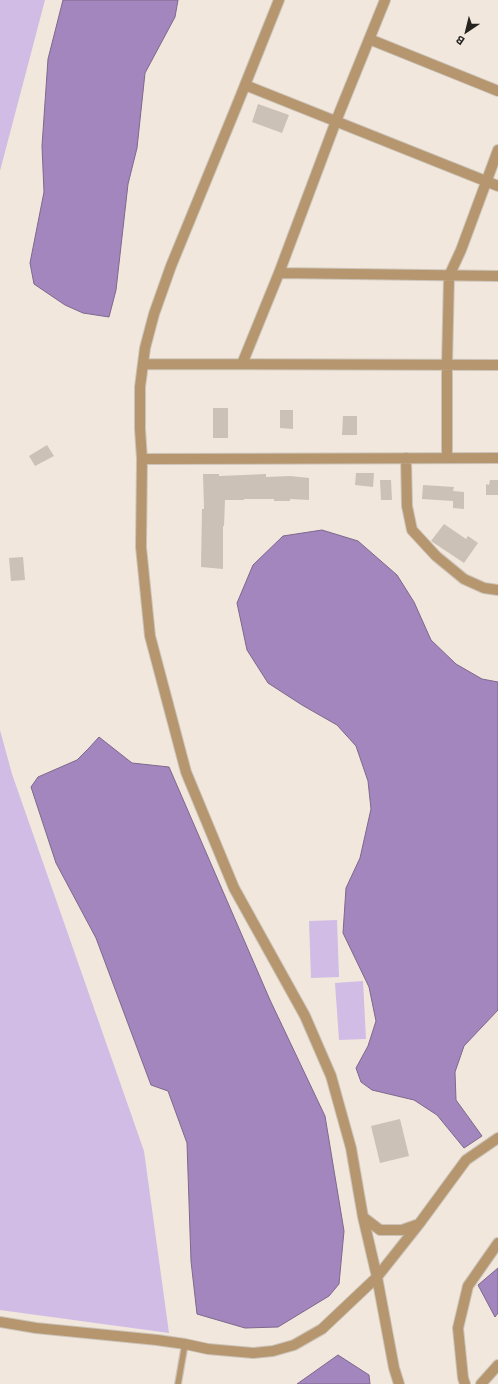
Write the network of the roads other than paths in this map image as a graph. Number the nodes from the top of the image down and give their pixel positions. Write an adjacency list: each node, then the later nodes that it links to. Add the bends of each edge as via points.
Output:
1 (278, 0): 4 (street)
2 (385, 0): 3 (street)
3 (370, 39): 5 (street); 6 (street)
4 (245, 85): 6 (street); 13 (street, via 171,266 154,314)
5 (498, 91)
6 (336, 121): 8 (street); 10 (street)
7 (498, 150): 8 (street)
8 (486, 181): 9 (street); 11 (street)
9 (498, 186)
10 (279, 273): 11 (street); 14 (street)
11 (449, 276): 12 (street); 15 (street)
12 (498, 276)
13 (143, 364): 14 (street); 20 (street, via 140,387)
14 (242, 364): 15 (street)
15 (447, 364): 16 (street); 18 (street)
16 (498, 365)
17 (406, 458): 18 (street); 20 (street); 21 (street, via 407,506 412,530 436,556 464,579 484,588)
18 (447, 458): 19 (street)
19 (498, 458)
20 (142, 459): 23 (street, via 141,547 150,636 186,772 234,888 304,1016 331,1076 350,1148)
21 (498, 590)
22 (498, 1138): 24 (street, via 466,1160)
23 (363, 1217): 24 (street, via 380,1230 402,1230); 26 (street)
24 (419, 1224): 26 (street)
25 (498, 1243): 32 (street, via 468,1286 458,1328)
26 (377, 1277): 28 (street, via 322,1329 294,1345 253,1353); 31 (street)
27 (0, 1322): 28 (street)
28 (185, 1344): 30 (lane)
29 (498, 1365): 33 (street)
30 (178, 1384)
31 (399, 1384)
32 (465, 1384)
33 (481, 1384)

